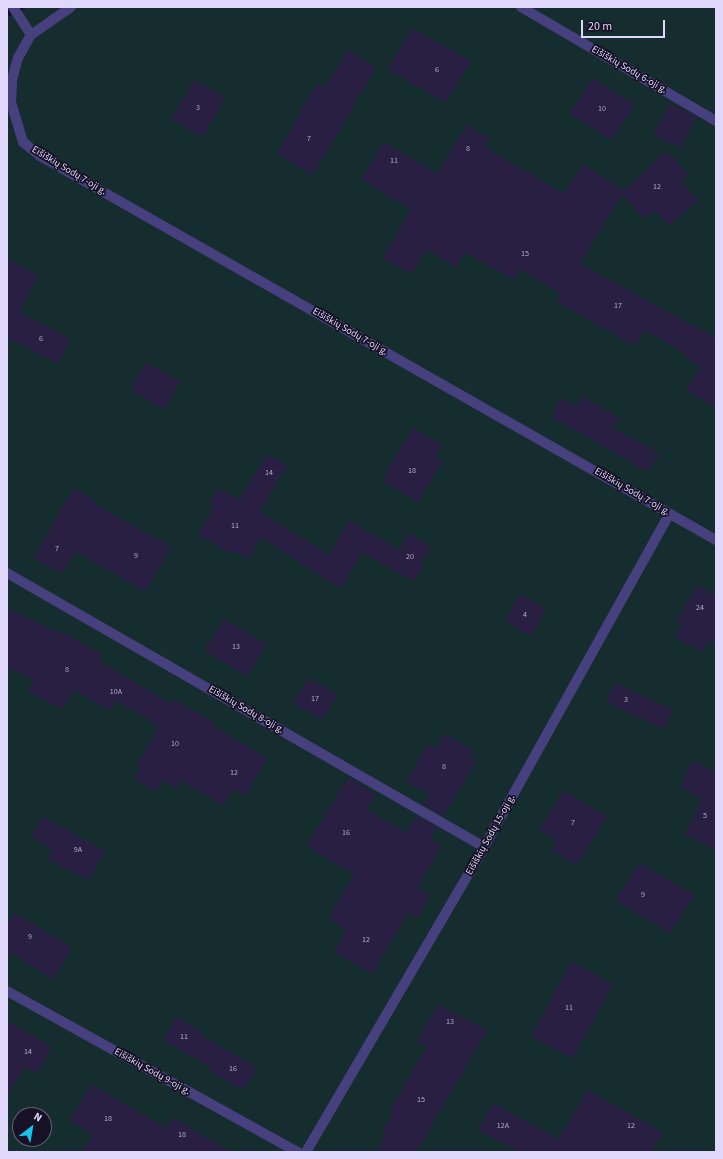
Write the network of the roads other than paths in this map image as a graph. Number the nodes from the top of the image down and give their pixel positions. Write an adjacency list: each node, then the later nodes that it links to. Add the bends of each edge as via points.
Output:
1 (13, 7): 4 (street)
2 (72, 7): 4 (street)
3 (521, 7): 6 (street, Eišiškių Sodų 6-oji g.)
4 (32, 35): 5 (street, Eišiškių Sodų 7-oji g., via 18,58)
5 (9, 102): 7 (street, Eišiškių Sodų 7-oji g., via 23,142 40,156)
6 (716, 121)
7 (670, 514): 8 (street, Eišiškių Sodų 7-oji g.); 10 (street, Eišiškių Sodų 15-oji g.)
8 (716, 540)
9 (7, 573): 10 (street, Eišiškių Sodų 8-oji g.)
10 (484, 847): 13 (street, Eišiškių Sodų 15-oji g.)
11 (7, 991): 12 (street, Eišiškių Sodų 9-oji g.)
12 (298, 1152)
13 (306, 1152)

